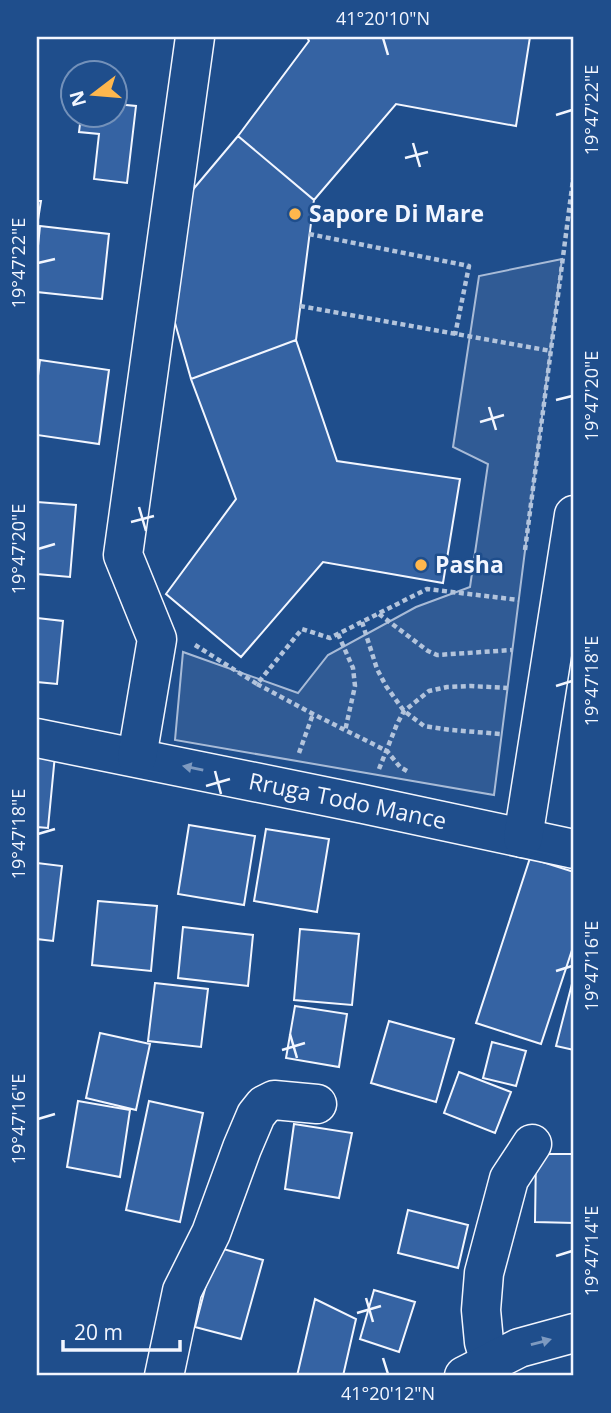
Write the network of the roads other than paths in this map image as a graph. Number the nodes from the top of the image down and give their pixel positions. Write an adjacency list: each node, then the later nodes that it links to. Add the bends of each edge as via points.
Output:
1 (195, 37): 4 (street, via 123,555 157,639)
2 (574, 515): 5 (street)
3 (37, 738): 4 (street, Rruga Todo Mance)
4 (137, 757): 5 (street, Rruga Todo Mance, one-way to 4)
5 (523, 838): 6 (street, Rruga Todo Mance)
6 (574, 849)
7 (317, 1104): 11 (street, via 274,1100 256,1115 211,1233 182,1291)
8 (532, 1144): 10 (street, via 509,1179 484,1273 484,1342)
9 (574, 1333): 10 (street, one-way to 9, via 519,1348)
10 (477, 1369)
11 (164, 1376)

